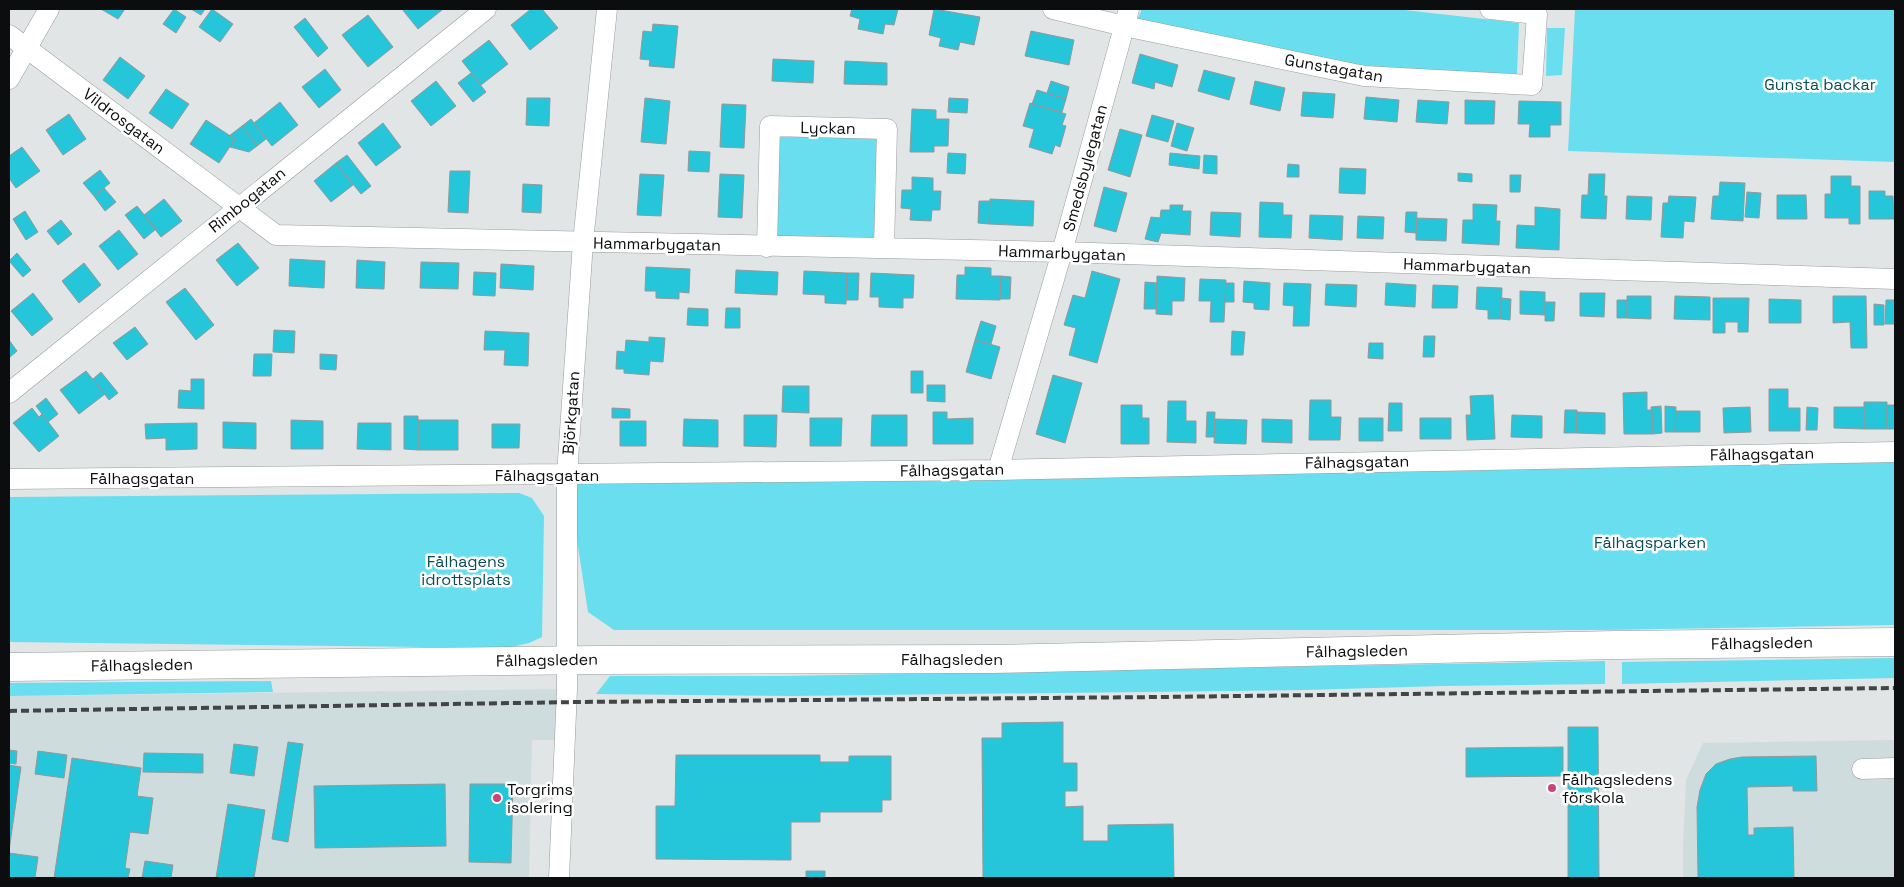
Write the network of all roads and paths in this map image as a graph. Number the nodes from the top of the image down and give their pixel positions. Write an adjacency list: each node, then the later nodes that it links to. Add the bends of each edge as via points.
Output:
1 (49, 9): 8 (street)
2 (486, 9): 10 (street, Rimbogatan)
3 (607, 9): 11 (street, Björkgatan)
4 (1053, 9): 6 (street, Gunstagatan)
5 (1490, 9): 6 (street, Gunstagatan, via 1537,14 1532,85 1364,76)
6 (1126, 17): 14 (street, Smedsbylegatan)
7 (9, 35): 8 (street, Vildrosgatan)
8 (26, 48): 9 (street); 10 (street, Vildrosgatan)
9 (9, 79)
10 (239, 207): 11 (street, Hammarbygatan, via 276,235); 16 (street, Rimbogatan)
11 (584, 242): 12 (street, Hammarbygatan); 19 (street, Björkgatan)
12 (767, 247): 13 (street, Hammarbygatan); 13 (street, Lyckan, via 770,126 887,129)
13 (884, 248): 14 (street, Hammarbygatan)
14 (1062, 252): 15 (street, Hammarbygatan); 18 (street, Smedsbylegatan)
15 (1895, 279)
16 (9, 393)
17 (1895, 452): 18 (street, Fålhagsgatan)
18 (998, 470): 19 (street, Fålhagsgatan)
19 (566, 475): 20 (street, Fålhagsgatan); 22 (street, Björkgatan)
20 (9, 479)
21 (1895, 642): 22 (main road, Fålhagsleden, via 991,659)
22 (567, 660): 23 (main road, Fålhagsleden); 26 (street, Björkgatan)
23 (9, 667)
24 (1862, 768): 25 (street)
25 (1895, 768)
26 (559, 878)

